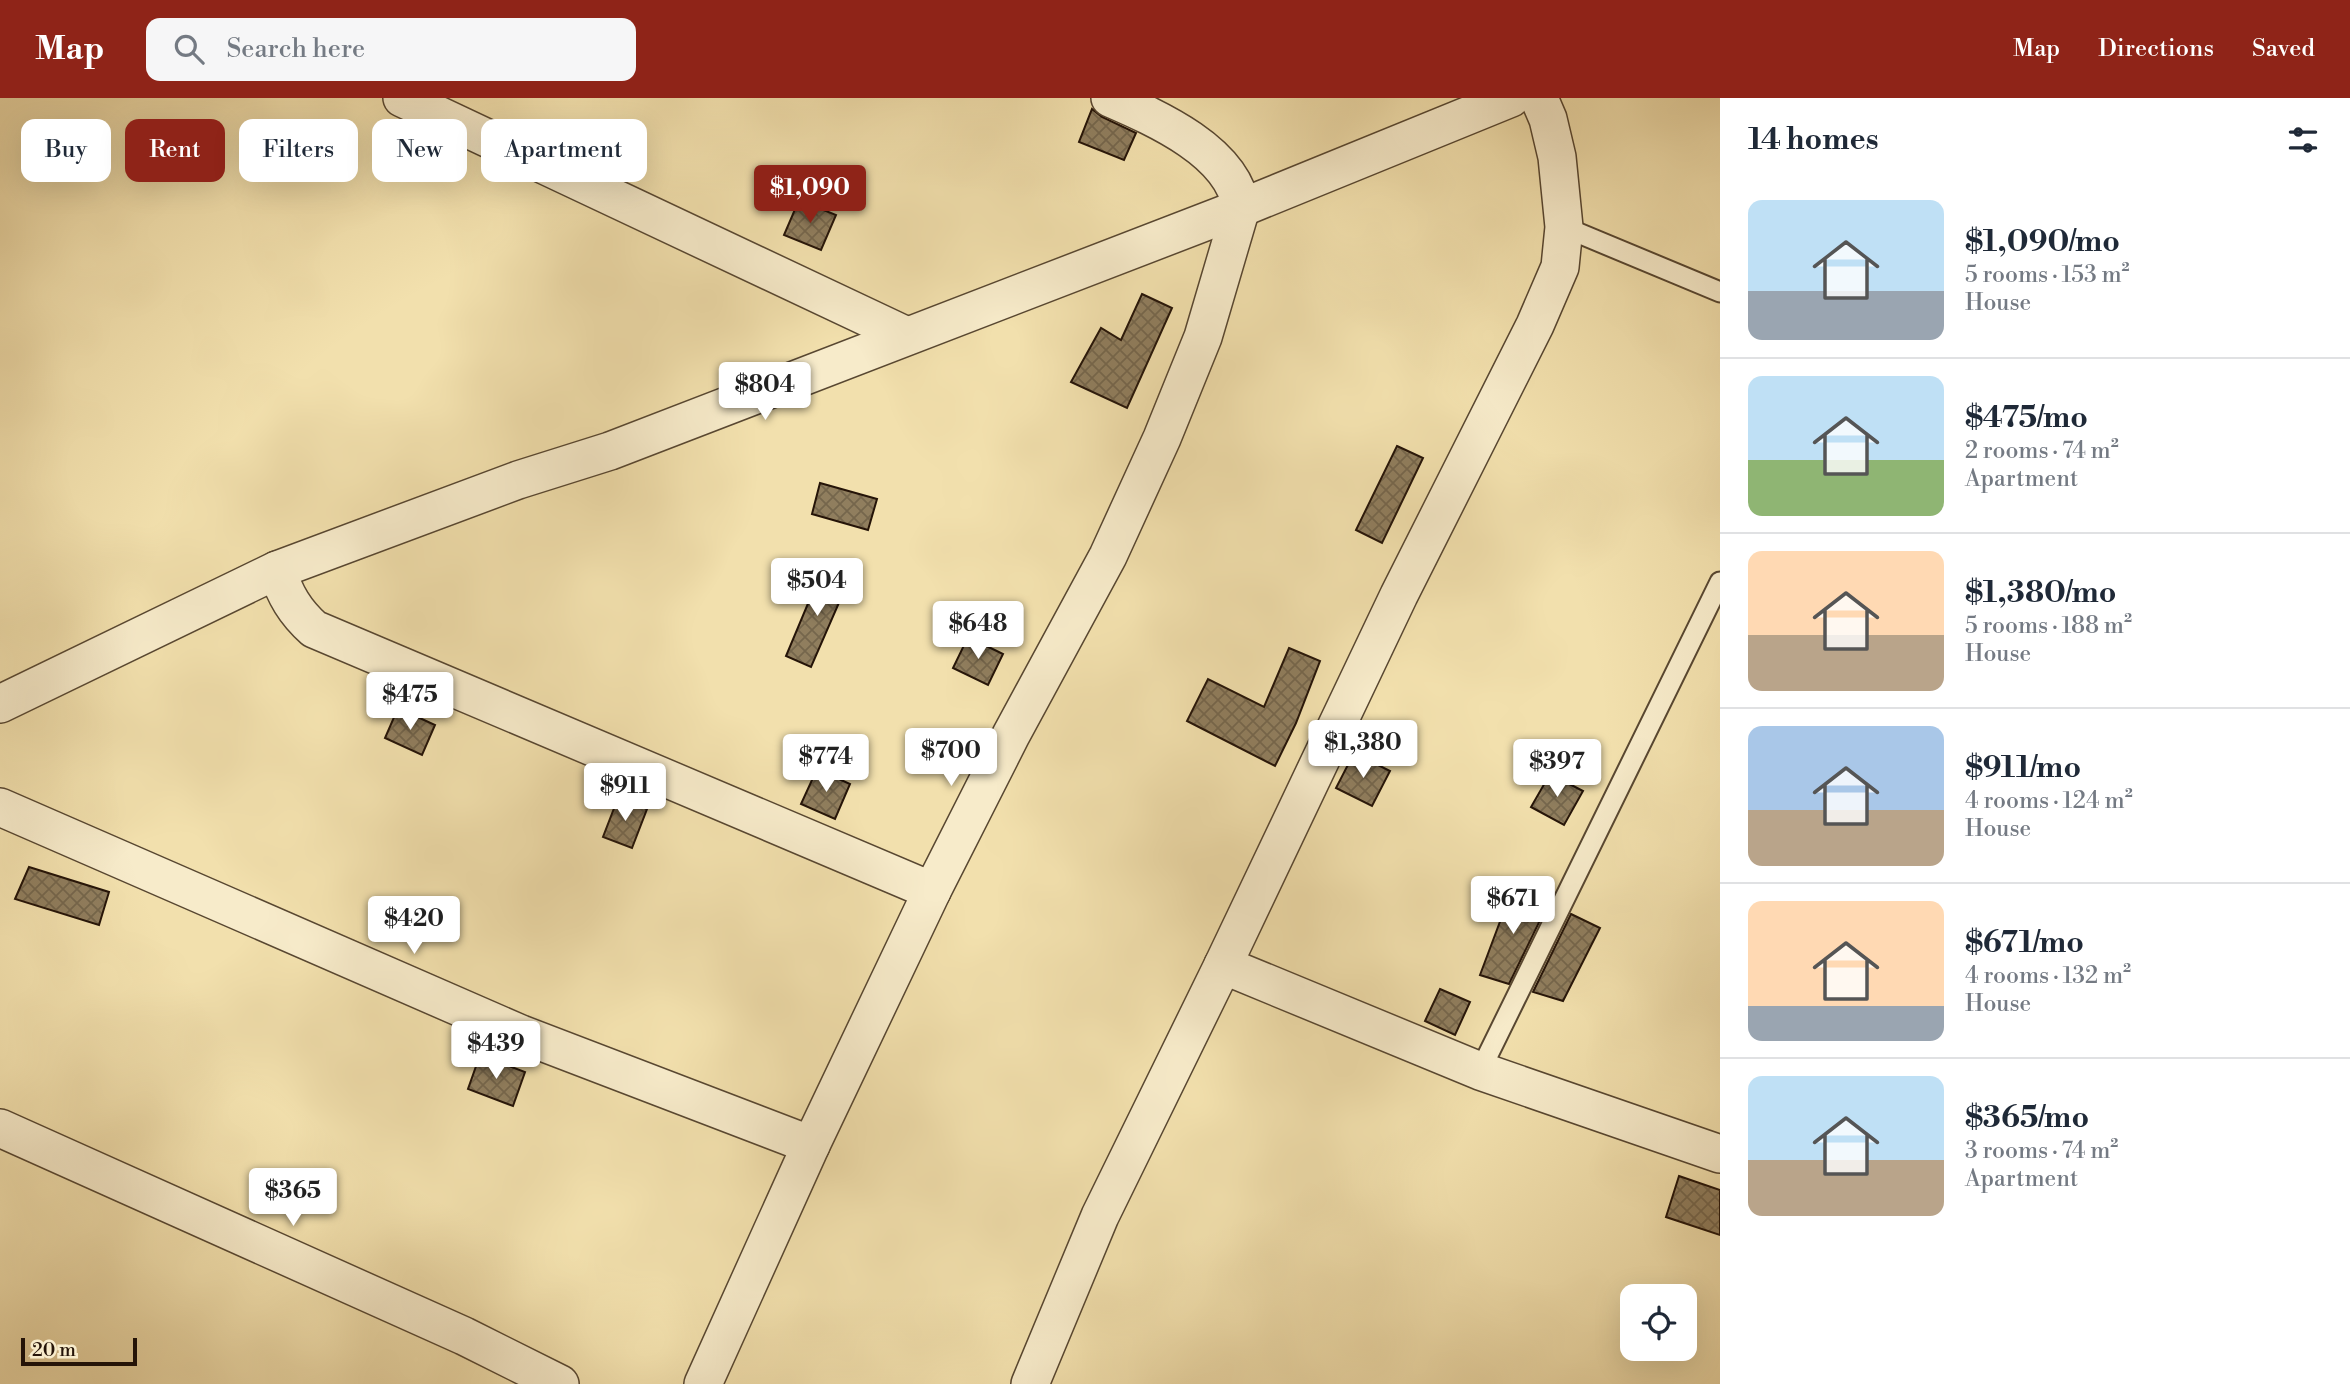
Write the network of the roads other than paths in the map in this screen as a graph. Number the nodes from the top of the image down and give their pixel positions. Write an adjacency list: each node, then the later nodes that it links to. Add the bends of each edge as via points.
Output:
1 (402, 98): 8 (street)
2 (1111, 98): 5 (street, via 1182,135 1215,160 1228,174)
3 (1511, 98): 5 (street)
4 (1539, 98): 6 (street, via 1557,157)
5 (1241, 208): 8 (street); 13 (street, via 1203,337 1156,450 1108,556)
6 (1564, 227): 7 (lane); 14 (street, via 1560,267 1535,325 1399,595)
7 (1720, 292)
8 (907, 336): 9 (street, via 610,451 518,480)
9 (277, 570): 11 (street); 13 (street, via 288,601 314,629)
10 (1720, 582): 15 (lane)
11 (0, 704)
12 (0, 807): 17 (street, via 521,1034)
13 (932, 891): 17 (street)
14 (1223, 965): 15 (street); 21 (street, via 1100,1216)
15 (1480, 1071): 18 (street)
16 (0, 1129): 19 (street, via 464,1336)
17 (811, 1145): 20 (street)
18 (1720, 1154)
19 (561, 1384)
20 (702, 1384)
21 (1030, 1384)

